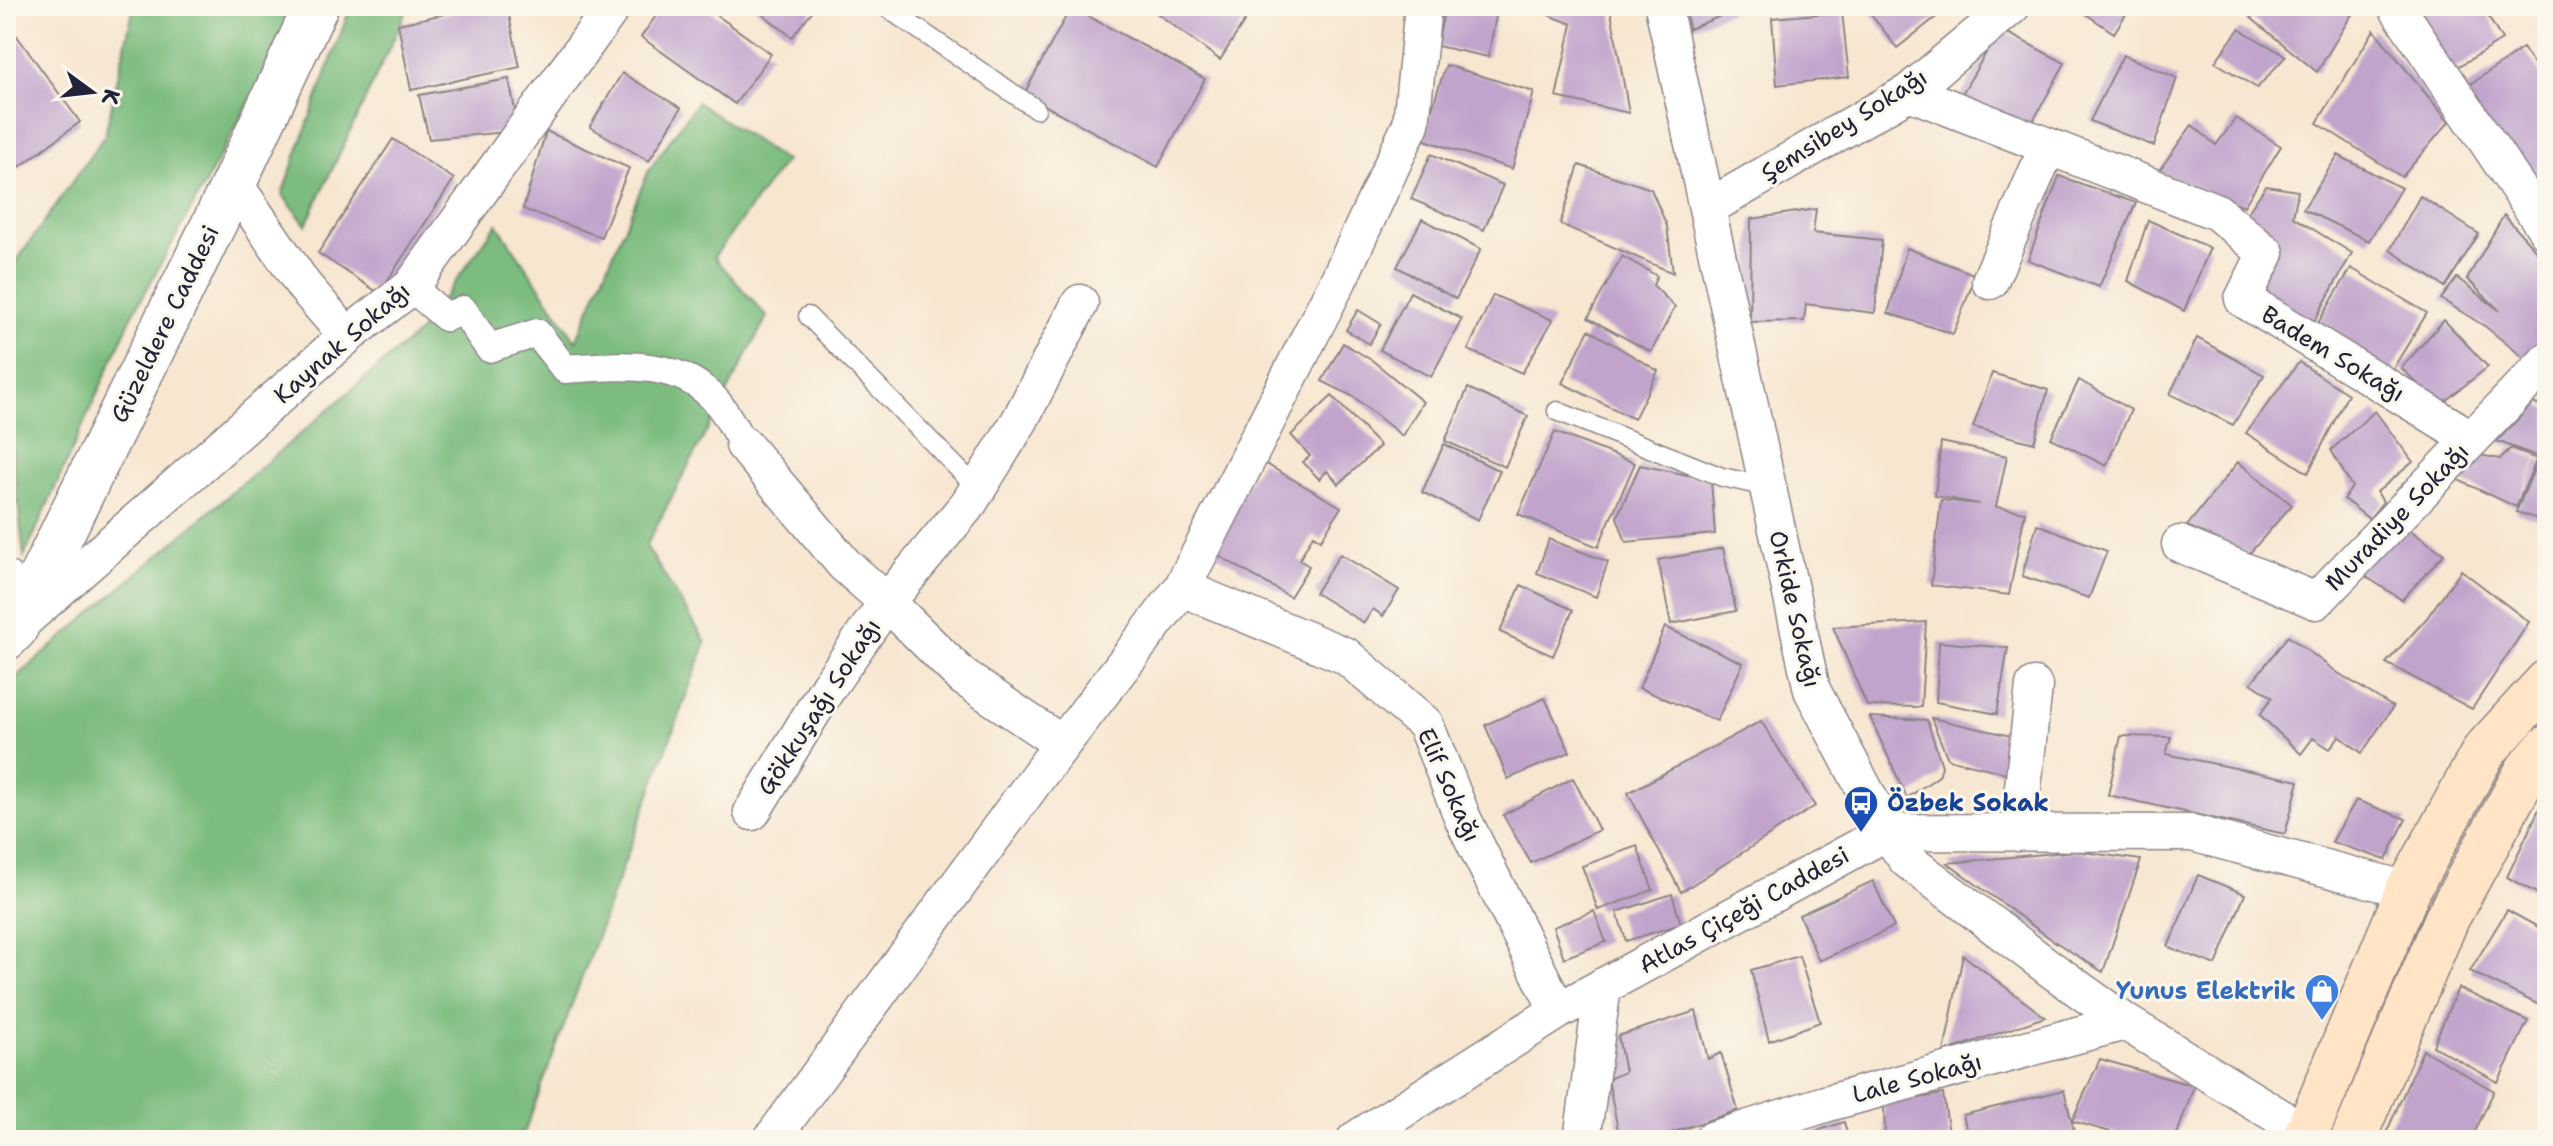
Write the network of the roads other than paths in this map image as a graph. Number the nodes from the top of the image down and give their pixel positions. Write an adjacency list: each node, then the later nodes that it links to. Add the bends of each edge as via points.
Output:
1 (316, 6): 11 (street, Güzeldere Caddesi)
2 (613, 6): 15 (street, Kaynak Sokağı)
3 (884, 6): 9 (lane)
4 (1423, 6): 27 (street, via 1411,124 1339,279)
5 (1663, 6): 12 (street, Orkide Sokağı)
6 (2012, 6): 8 (street, Şemsibey Sokağı)
7 (2396, 6): 13 (street)
8 (1909, 92): 10 (street, Badem Sokağı); 12 (street, Şemsibey Sokağı)
9 (1036, 109)
10 (2048, 146): 14 (street); 21 (street, Badem Sokağı, via 2217,212 2266,253 2243,299)
11 (234, 183): 18 (street, via 304,286); 29 (street, Güzeldere Caddesi)
12 (1709, 207): 23 (street, Orkide Sokağı)
13 (2547, 231)
14 (1990, 281)
15 (411, 287): 18 (street, Kaynak Sokağı); 22 (street, via 446,317 463,310 489,348 537,333 565,369 671,371 696,383 717,402)
16 (1080, 303): 24 (street, Gökkuşağı Sokağı)
17 (808, 316): 24 (lane)
18 (347, 336): 29 (street, Kaynak Sokağı)
19 (2547, 361): 21 (street, Muradiye Sokağı)
20 (1557, 411): 23 (lane, via 1722,477)
21 (2472, 439): 25 (street, Muradiye Sokağı, via 2316,601)
22 (744, 445): 28 (street, Gökkuşağı Sokağı, via 844,564)
23 (1768, 487): 36 (street, Orkide Sokağı, via 1812,690)
24 (978, 489): 28 (street, Gökkuşağı Sokağı)
25 (2180, 544)
26 (6, 579): 29 (street)
27 (1182, 588): 32 (street); 41 (street, Elif Sokağı, via 1346,656 1425,724 1463,819)
28 (887, 602): 32 (street, Gökkuşağı Sokağı, via 963,677); 35 (street, Gökkuşağı Sokağı)
29 (11, 634)
30 (2547, 682): 33 (main road)
31 (2034, 686): 37 (street)
32 (1062, 744): 44 (street)
33 (2484, 751): 34 (main road); 38 (main road)
34 (2540, 767): 39 (main road)
35 (752, 812)
36 (1887, 832): 37 (street, Atlas Çiçeği Caddesi); 40 (street, Atlas Çiçeği Caddesi); 42 (street, Orkide Sokağı, via 1907,860)
37 (2018, 833): 38 (street, Atlas Çiçeği Caddesi, via 2192,833)
38 (2408, 890): 39 (main road); 43 (main road)
39 (2447, 918): 48 (main road)
40 (1603, 986): 41 (street, Atlas Çiçeği Caddesi); 46 (street)
41 (1558, 1011): 45 (street, Atlas Çiçeği Caddesi)
42 (2125, 1022): 43 (street, Orkide Sokağı); 47 (street, Lale Sokağı)
43 (2308, 1138)
44 (771, 1140)
45 (1355, 1140)
46 (1582, 1140)
47 (1712, 1140)
48 (2353, 1140)

